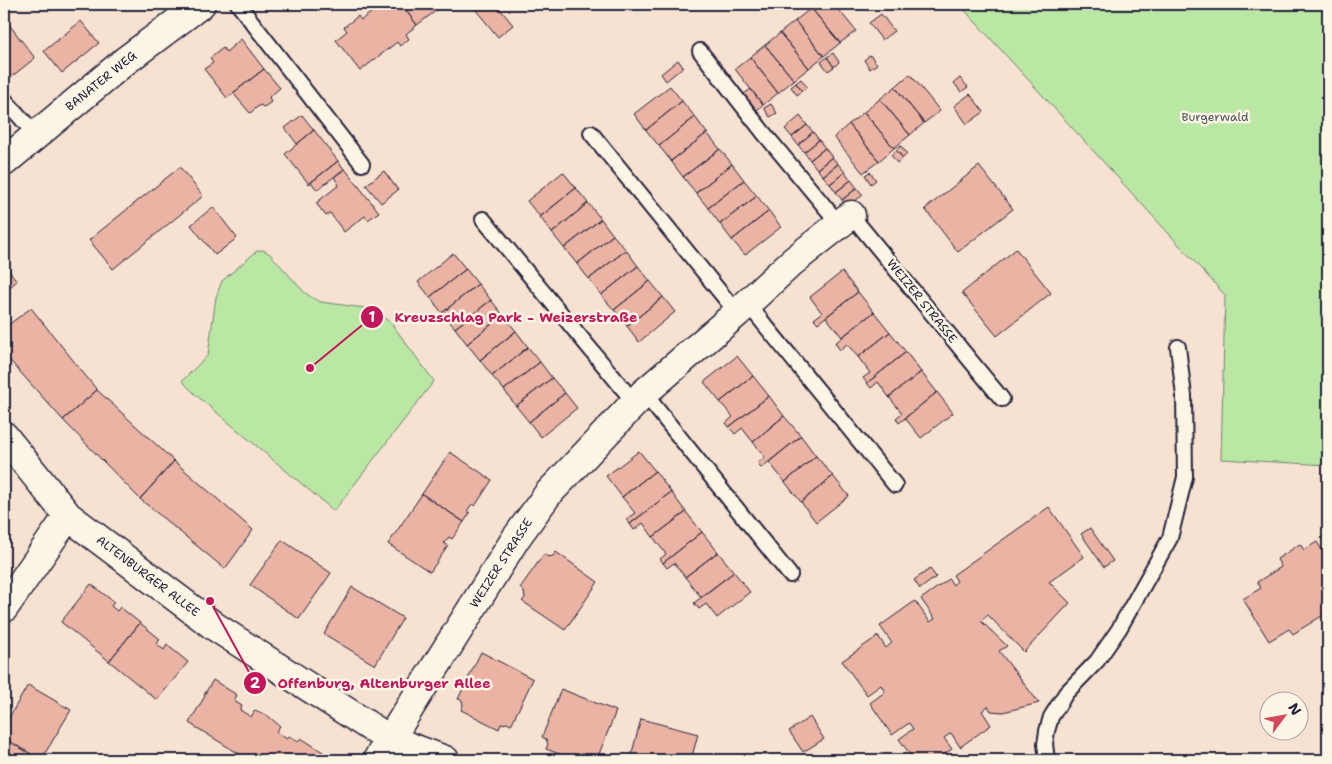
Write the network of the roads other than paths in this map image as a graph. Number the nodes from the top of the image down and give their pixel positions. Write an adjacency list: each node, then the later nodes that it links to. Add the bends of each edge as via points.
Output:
1 (201, 4): 6 (street, BANATER WEG, via 125,61)
2 (238, 4): 8 (lane)
3 (700, 51): 10 (lane, WEIZER STRASSE, via 763,132)
4 (4, 100): 6 (lane)
5 (591, 133): 11 (lane)
6 (36, 135): 7 (street, BANATER WEG)
7 (4, 162)
8 (362, 164)
9 (482, 219): 13 (lane)
10 (846, 220): 11 (street, WEIZER STRASSE, via 792,262); 14 (lane, WEIZER STRASSE)
11 (742, 308): 13 (street, WEIZER STRASSE); 16 (lane)
12 (1178, 347): 22 (lane, via 1184,396 1185,477 1170,538 1119,629 1097,661 1066,693 1052,717 1045,744)
13 (639, 397): 18 (lane); 20 (street, WEIZER STRASSE, via 548,494 516,538)
14 (1002, 398)
15 (4, 436): 17 (street, ALTENBURGER ALLEE)
16 (895, 485)
17 (68, 516): 19 (street); 20 (street, ALTENBURGER ALLEE)
18 (790, 575)
19 (4, 608)
20 (383, 750): 21 (street, ALTENBURGER ALLEE)
21 (445, 760)
22 (1047, 760)

